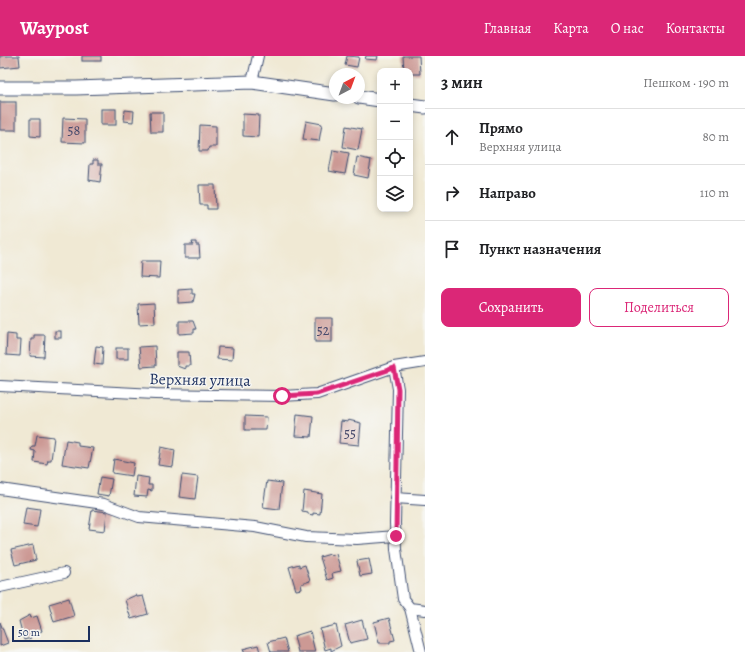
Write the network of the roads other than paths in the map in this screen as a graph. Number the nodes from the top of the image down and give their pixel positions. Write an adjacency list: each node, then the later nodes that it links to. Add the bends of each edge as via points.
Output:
1 (258, 56): 2 (street)
2 (252, 82): 3 (street); 4 (street)
3 (0, 88)
4 (329, 93)
5 (365, 98): 6 (street)
6 (377, 100)
7 (413, 105): 8 (street)
8 (425, 107)
9 (425, 362): 10 (street, Верхняя улица)
10 (394, 368): 11 (street, Верхняя улица, via 317,394 289,396 155,394); 13 (street, via 398,389)
11 (0, 386)
12 (0, 489): 15 (street, via 104,504 139,517 255,527 306,537 357,539)
13 (396, 498): 14 (street); 15 (street)
14 (425, 500)
15 (396, 536): 18 (street, via 404,599)
16 (64, 574): 17 (street)
17 (0, 587)
18 (410, 608): 19 (street); 20 (street)
19 (425, 610)
20 (421, 652)

